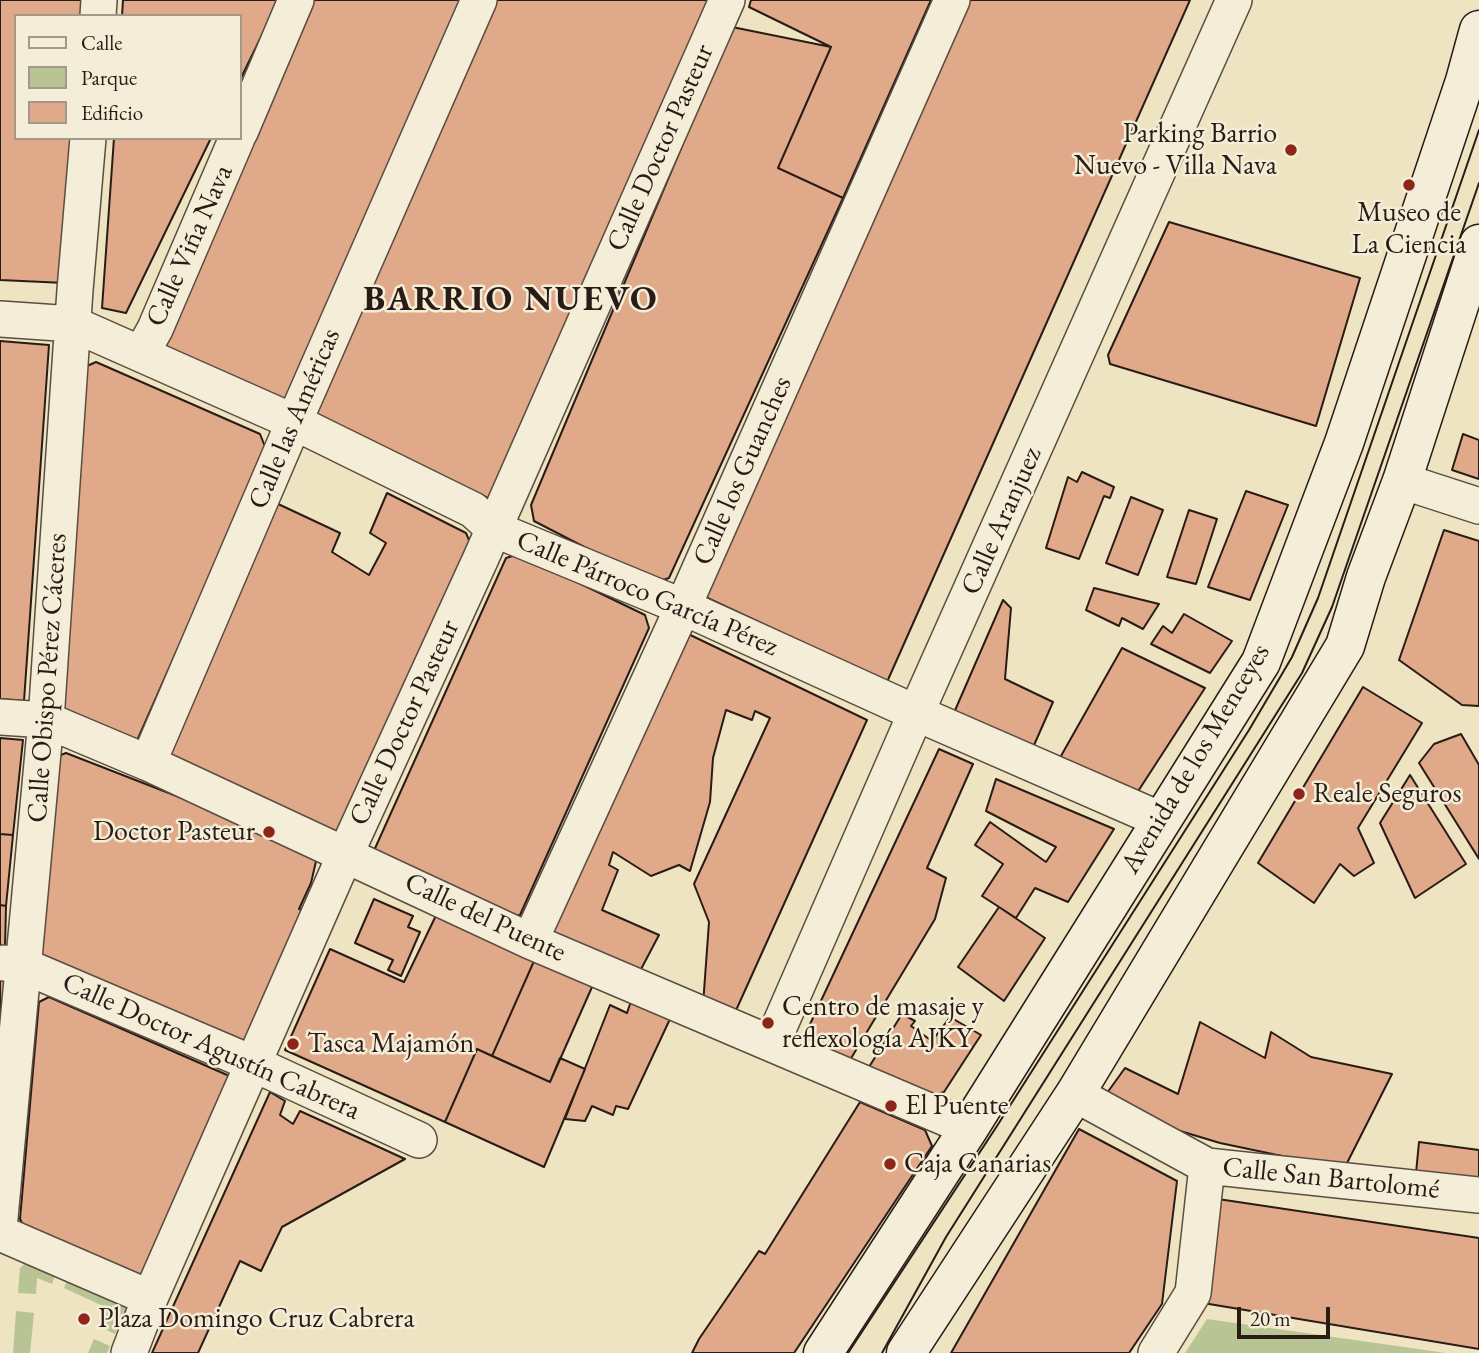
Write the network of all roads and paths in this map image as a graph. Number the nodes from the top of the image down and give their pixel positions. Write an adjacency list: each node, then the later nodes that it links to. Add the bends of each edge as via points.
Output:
1 (296, 0): 7 (street, Calle Viña Nava)
2 (479, 0): 14 (street, Calle las Américas)
3 (727, 0): 17 (street, Calle Doctor Pasteur)
4 (952, 0): 18 (street, Calle los Guanches)
5 (1234, 0): 19 (street, Calle Aranjuez)
6 (1479, 30): 23 (main road, Avenida de los Menceyes, via 1344,443 1261,662)
7 (242, 127)
8 (88, 140): 12 (street, Calle Obispo Pérez Cáceres)
9 (236, 140): 13 (street, Calle Viña Nava)
10 (1479, 244): 15 (main road)
11 (0, 319): 12 (street, Calle Párroco García Pérez)
12 (73, 324): 13 (street, Calle Párroco García Pérez); 21 (street, Calle Obispo Pérez Cáceres)
13 (141, 354): 14 (street, Calle Párroco García Pérez)
14 (293, 422): 17 (street, Calle Párroco García Pérez, via 472,510); 22 (street, Calle las Américas)
15 (1402, 481): 16 (street); 29 (main road, via 1345,646)
16 (1479, 506)
17 (494, 529): 18 (street, Calle Párroco García Pérez); 24 (street, Calle Doctor Pasteur)
18 (683, 607): 19 (street, Calle Párroco García Pérez); 25 (street, Calle los Guanches)
19 (916, 713): 23 (street, Calle Párroco García Pérez); 27 (street, Calle Aranjuez)
20 (0, 717): 21 (street, Calle del Puente)
21 (46, 720): 22 (street, Calle del Puente); 26 (street, Calle Obispo Pérez Cáceres)
22 (148, 763): 24 (street, Calle del Puente)
23 (1161, 820): 30 (main road, Avenida de los Menceyes)
24 (345, 855): 25 (street, Calle del Puente); 28 (street, Calle Doctor Pasteur)
25 (530, 941): 27 (street, Calle del Puente)
26 (12, 964): 28 (street, Calle Doctor Agustín Cabrera); 34 (street, Calle Obispo Pérez Cáceres)
27 (772, 1043): 30 (street, Calle del Puente)
28 (254, 1063): 31 (street, Calle Doctor Agustín Cabrera); 36 (street, Calle Doctor Pasteur)
29 (1075, 1094): 32 (street, Calle San Bartolomé); 39 (main road)
30 (969, 1128): 38 (main road, Avenida de los Menceyes)
31 (419, 1140)
32 (1207, 1166): 33 (street, Calle San Bartolomé); 40 (street, via 1193,1293)
33 (1479, 1195)
34 (0, 1218)
35 (0, 1233): 36 (street)
36 (150, 1298): 37 (street, Calle Doctor Pasteur)
37 (129, 1353)
38 (823, 1353)
39 (906, 1353)
40 (1156, 1353)

